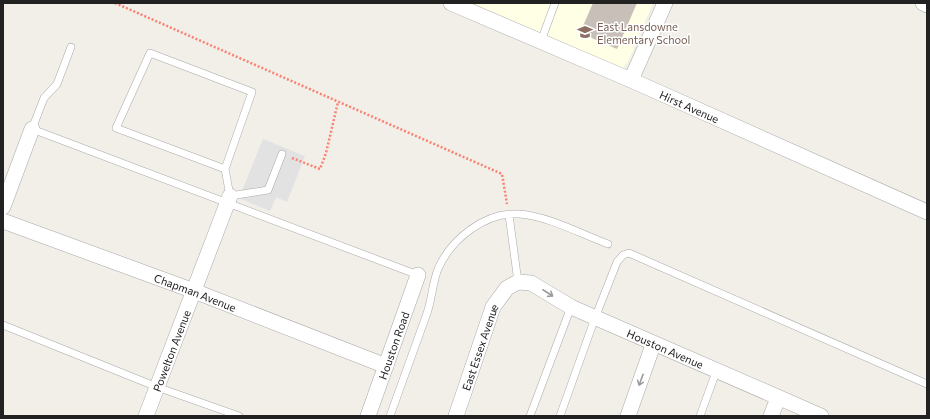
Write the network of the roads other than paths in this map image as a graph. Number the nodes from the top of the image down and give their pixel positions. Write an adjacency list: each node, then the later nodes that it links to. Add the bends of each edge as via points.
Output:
1 (451, 3): 6 (street, Hirst Avenue)
2 (555, 3): 6 (lane)
3 (665, 3): 8 (street)
4 (923, 3): 5 (street)
5 (927, 5)
6 (541, 41): 8 (street, Hirst Avenue)
7 (71, 47): 9 (lane, via 57,84 44,98)
8 (631, 80): 14 (street, Hirst Avenue)
9 (32, 129): 12 (lane); 13 (street)
10 (282, 154): 12 (lane, via 268,190)
11 (225, 169): 11 (lane, via 116,128 150,53 252,92); 12 (lane)
12 (228, 200): 18 (lane); 20 (street, Powelton Avenue)
13 (3, 207)
14 (927, 212)
15 (509, 216): 17 (lane, via 536,216); 19 (lane); 33 (lane, via 486,221 464,235 450,249 438,270 429,308)
16 (3, 221): 20 (street, Chapman Avenue)
17 (608, 244)
18 (418, 275): 25 (street, Houston Road)
19 (515, 283): 21 (street, Houston Avenue, one-way to 21, via 523,281 539,287); 34 (street, East Essex Avenue, via 501,295 493,308)
20 (194, 291): 25 (street, Chapman Avenue); 28 (street, Powelton Avenue)
21 (571, 307): 22 (street, Houston Avenue); 35 (lane)
22 (595, 318): 24 (street, Houston Avenue); 27 (lane, via 617,262 629,253); 36 (lane)
23 (3, 325): 28 (lane)
24 (653, 345): 26 (street, Houston Avenue); 37 (street, one-way to 37)
25 (386, 366): 32 (street, Houston Road)
26 (716, 372): 29 (street, Houston Avenue); 38 (lane)
27 (927, 384)
28 (157, 387): 30 (street, Powelton Avenue); 31 (lane)
29 (778, 398): 39 (street); 40 (street, Houston Avenue)
30 (146, 416)
31 (239, 416)
32 (368, 416)
33 (390, 416)
34 (456, 416)
35 (530, 416)
36 (560, 416)
37 (628, 416)
38 (700, 416)
39 (771, 416)
40 (821, 416)

